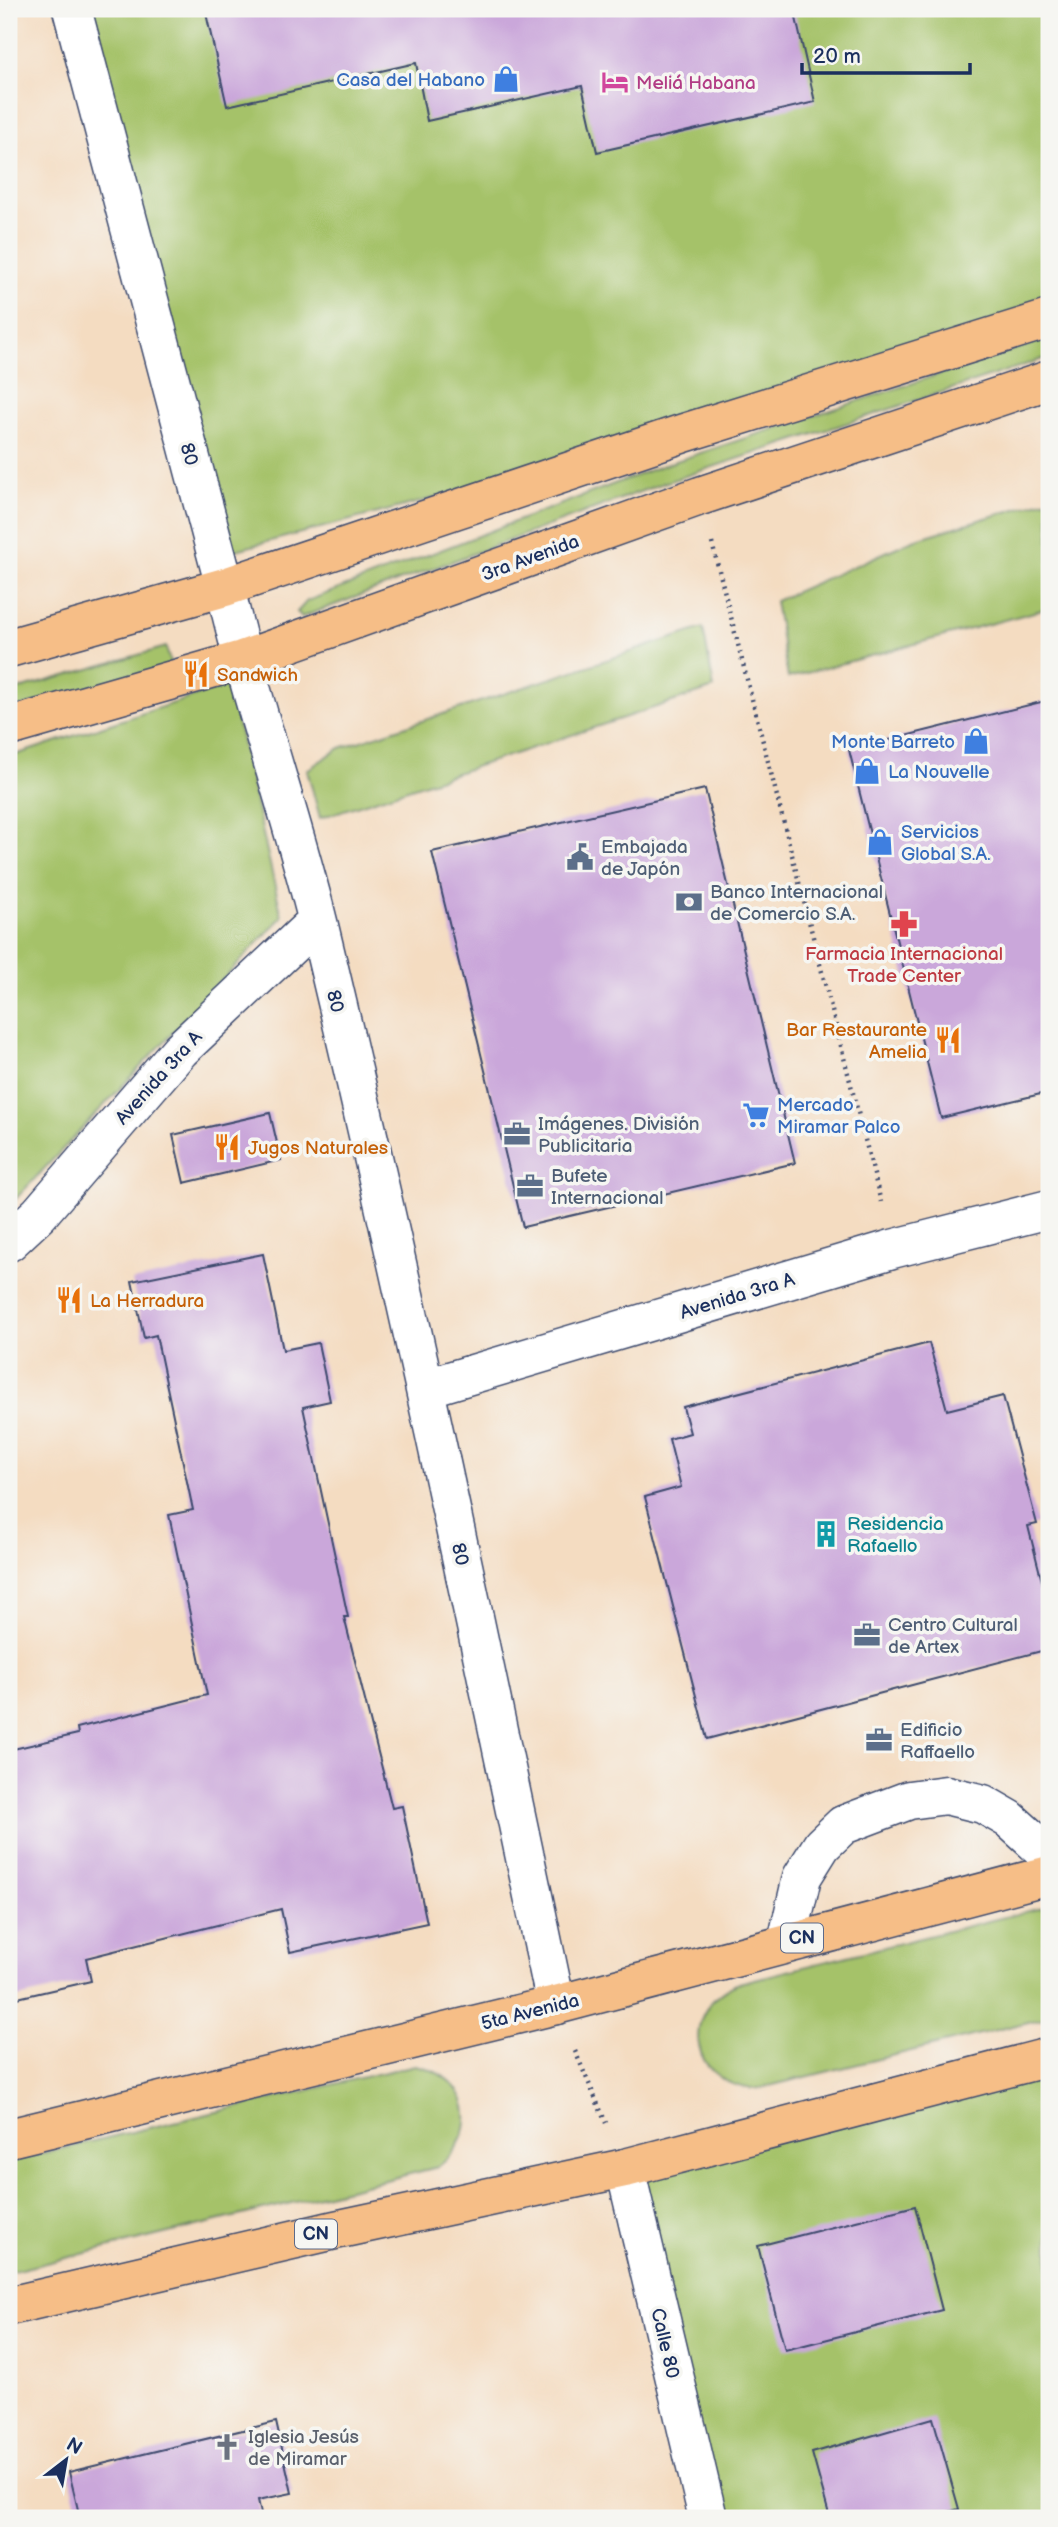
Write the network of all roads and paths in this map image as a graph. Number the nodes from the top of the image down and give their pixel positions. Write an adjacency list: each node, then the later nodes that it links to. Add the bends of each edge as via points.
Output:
1 (72, 9): 5 (street, 80)
2 (1049, 319): 5 (main road, via 684,433)
3 (1049, 380): 4 (main road, 3ra Avenida)
4 (700, 496): 7 (main road, 3ra Avenida); 12 (path)
5 (225, 587): 6 (main road); 7 (street, 80)
6 (9, 648)
7 (242, 660): 8 (main road, 3ra Avenida); 9 (street, 80)
8 (9, 727)
9 (317, 921): 11 (street, Avenida 3ra A, via 180,1050 39,1214); 13 (street, 80)
10 (1049, 1209): 12 (street, Avenida 3ra A)
11 (9, 1242)
12 (892, 1249): 13 (street, Avenida 3ra A)
13 (426, 1388): 17 (street, 80)
14 (1049, 1855): 16 (street, via 1009,1819 983,1804 946,1795 909,1800 843,1825 822,1845 802,1877)
15 (1049, 1875): 16 (main road, 5ta Avenida / CN)
16 (787, 1942): 17 (main road, 5ta Avenida / CN)
17 (555, 2005): 19 (main road, 5ta Avenida / CN); 20 (path)
18 (1049, 2057): 20 (main road, CN)
19 (9, 2138)
20 (625, 2168): 21 (main road, CN); 22 (street, Calle 80)
21 (9, 2306)
22 (708, 2518)

